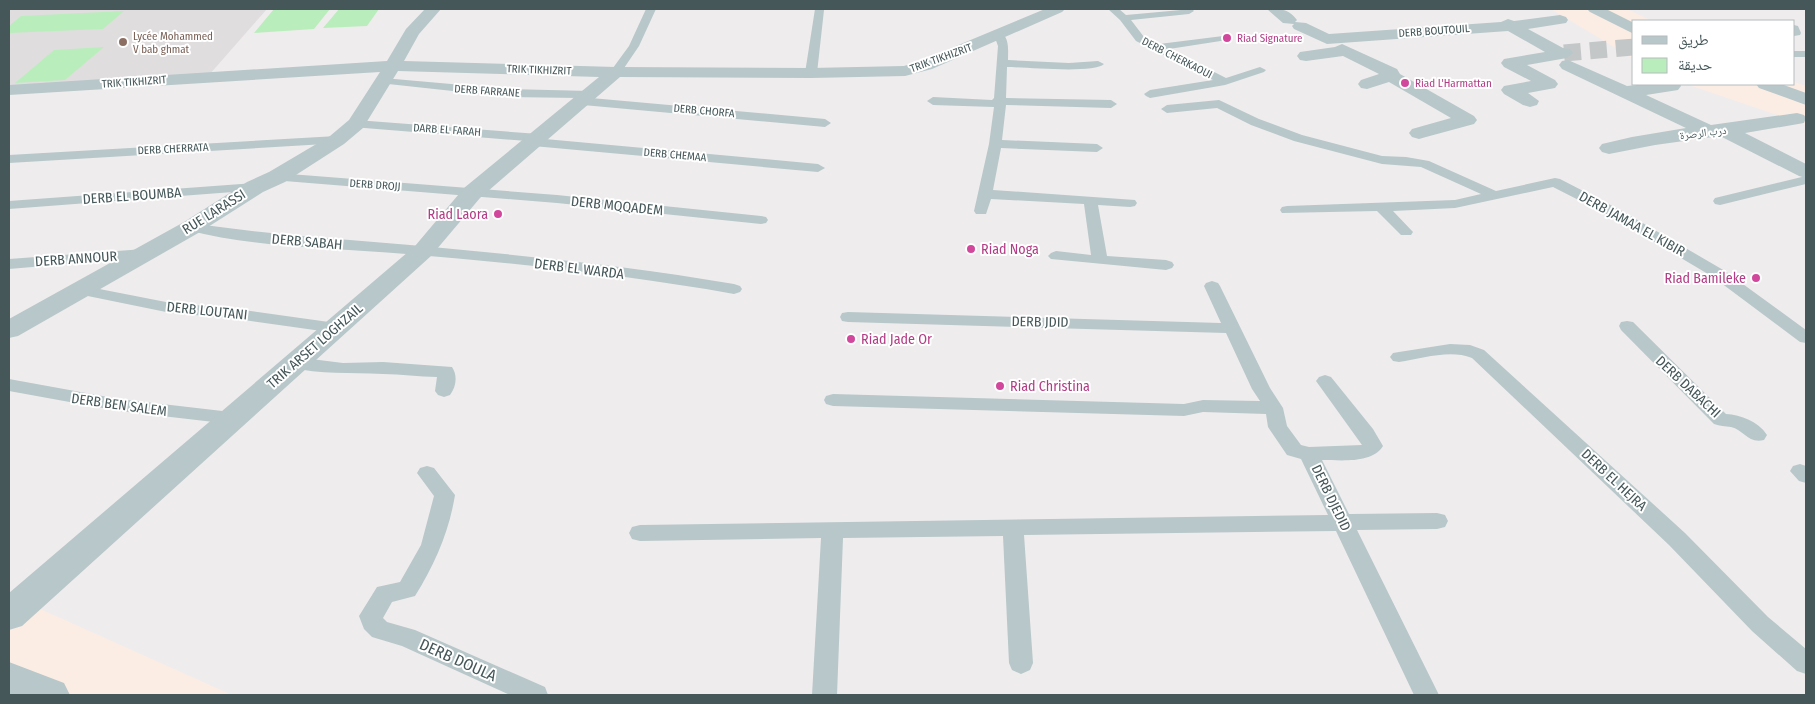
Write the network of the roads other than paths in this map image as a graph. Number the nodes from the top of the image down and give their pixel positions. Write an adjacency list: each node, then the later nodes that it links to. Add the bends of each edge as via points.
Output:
1 (433, 9): 24 (street, RUE LARASSI, via 412,32)
2 (651, 9): 23 (lane, via 634,46)
3 (1057, 9): 14 (street, TRIK TIKHIZRIT)
4 (1113, 9): 10 (lane, DERB CHERKAOUI)
5 (1276, 9): 16 (street, DERB BOUTOUIL)
6 (1595, 9): 13 (street)
7 (820, 10): 25 (lane)
8 (1189, 11): 10 (lane)
9 (1490, 13): 12 (street)
10 (1124, 18): 17 (lane, DERB CHERKAOUI, via 1140,39)
11 (1560, 20): 12 (street, DERB BOUTOUIL)
12 (1511, 26): 16 (street, DERB BOUTOUIL); 19 (street)
13 (1631, 26)
14 (999, 35): 20 (lane, via 1003,42); 25 (street, TRIK TIKHIZRIT, via 911,70)
15 (1227, 37): 17 (lane)
16 (1336, 45): 18 (street); 26 (street, via 1387,70)
17 (1157, 48): 27 (lane, DERB CHERKAOUI)
18 (1306, 56)
19 (1559, 57): 32 (street); 37 (street, via 1504,63 1549,84 1510,90)
20 (1003, 63): 21 (lane); 38 (lane)
21 (1098, 64)
22 (1260, 70): 27 (lane, DERB CHERKAOUI)
23 (616, 72): 24 (street, TRIK TIKHIZRIT); 25 (street, TRIK TIKHIZRIT); 34 (street, TRIK ARSET LOGHZAIL)
24 (388, 73): 31 (street, TRIK TIKHIZRIT); 34 (lane, DERB FARRANE, via 508,93); 43 (street, RUE LARASSI)
25 (811, 73)
26 (1391, 76): 28 (street); 45 (street, via 1467,120)
27 (1225, 82): 33 (lane, DERB CHERKAOUI)
28 (1367, 84)
29 (1768, 85): 35 (street)
30 (1672, 86): 32 (street)
31 (9, 90)
32 (1626, 92): 44 (street)
33 (1150, 94)
34 (587, 98): 42 (lane, DERB CHORFA); 47 (street, TRIK ARSET LOGHZAIL)
35 (1806, 99)
36 (933, 101): 38 (lane)
37 (1530, 101)
38 (1000, 102): 39 (lane); 48 (lane)
39 (1111, 104)
40 (1167, 110): 59 (lane, via 1218,104 1298,138 1382,160 1424,164)
41 (1796, 119): 44 (street, درب الرصرة)
42 (825, 123)
43 (356, 124): 46 (street, RUE LARASSI); 47 (lane, DARB EL FARAH)
44 (1717, 131): 50 (street, درب الرصرة); 53 (street)
45 (1419, 133)
46 (337, 140): 51 (lane, DERB CHERRATA); 54 (street, RUE LARASSI)
47 (536, 140): 52 (lane, DERB CHEMAA); 57 (street, TRIK ARSET LOGHZAIL)
48 (995, 144): 49 (lane); 58 (lane)
49 (1097, 148)
50 (1610, 148)
51 (9, 158)
52 (818, 168)
53 (1806, 172)
54 (277, 177): 56 (street, RUE LARASSI); 57 (lane, DERB DROJJ)
55 (1806, 180): 61 (lane)
56 (255, 187): 63 (lane, DERB EL BOUMBA); 68 (street, RUE LARASSI)
57 (472, 193): 67 (lane, DERB MQQADEM); 70 (street, TRIK ARSET LOGHZAIL)
58 (985, 194): 60 (lane); 66 (lane)
59 (1494, 195): 64 (lane, via 1455,204); 84 (lane, DERB JAMAA EL KIBIR, via 1555,182 1719,274)
60 (1090, 200): 62 (lane); 73 (lane)
61 (1720, 201)
62 (1130, 203)
63 (9, 205)
64 (1382, 208): 65 (lane); 69 (lane)
65 (1287, 210)
66 (981, 211)
67 (761, 220)
68 (192, 227): 70 (lane, DERB SABAH, via 254,237); 71 (street, RUE LARASSI)
69 (1406, 232)
70 (423, 251): 77 (lane, DERB EL WARDA, via 682,280); 81 (street, TRIK ARSET LOGHZAIL)
71 (144, 254): 74 (lane, DERB ANNOUR); 78 (street, RUE LARASSI)
72 (1056, 256): 73 (lane)
73 (1100, 260): 75 (lane)
74 (9, 264)
75 (1166, 265)
76 (1212, 286): 82 (lane, DERB DJEDID)
77 (734, 289)
78 (79, 290): 81 (lane, DERB LOUTANI, via 171,308); 83 (street, RUE LARASSI)
79 (848, 317): 82 (lane, DERB JDID)
80 (1627, 326): 93 (lane, DERB DABACHI, via 1722,420 1737,420)
81 (336, 328): 86 (street, TRIK ARSET LOGHZAIL)
82 (1232, 328): 91 (lane, DERB DJEDID, via 1261,389)
83 (9, 330)
84 (1806, 338)
85 (1399, 357): 103 (lane, DERB EL HEJRA, via 1453,348 1478,354 1677,539 1760,624)
86 (295, 363): 89 (lane, via 343,369 446,371); 92 (street, TRIK ARSET LOGHZAIL)
87 (1325, 382): 94 (lane, via 1373,446 1361,452)
88 (9, 385): 92 (lane, DERB BEN SALEM, via 122,407)
89 (444, 391)
90 (833, 400): 91 (lane, via 1184,410 1203,406)
91 (1274, 408): 94 (lane, DERB DJEDID, via 1278,428 1289,446)
92 (231, 418): 101 (street, TRIK ARSET LOGHZAIL)
93 (1757, 435)
94 (1309, 454): 97 (lane, DERB DJEDID)
95 (427, 473): 106 (lane, DERB DOULA, via 445,495 440,524 420,570 407,590 385,594 371,616 372,622 380,630 407,637)
96 (1437, 522): 97 (lane)
97 (1343, 523): 98 (lane); 108 (lane, DERB DJEDID)
98 (1013, 528): 99 (lane); 102 (lane)
99 (832, 531): 100 (lane); 107 (lane)
100 (640, 533)
101 (9, 614)
102 (1022, 663)
103 (1806, 664)
104 (9, 679): 105 (street)
105 (50, 695)
106 (536, 695)
107 (825, 695)
108 (1428, 695)

